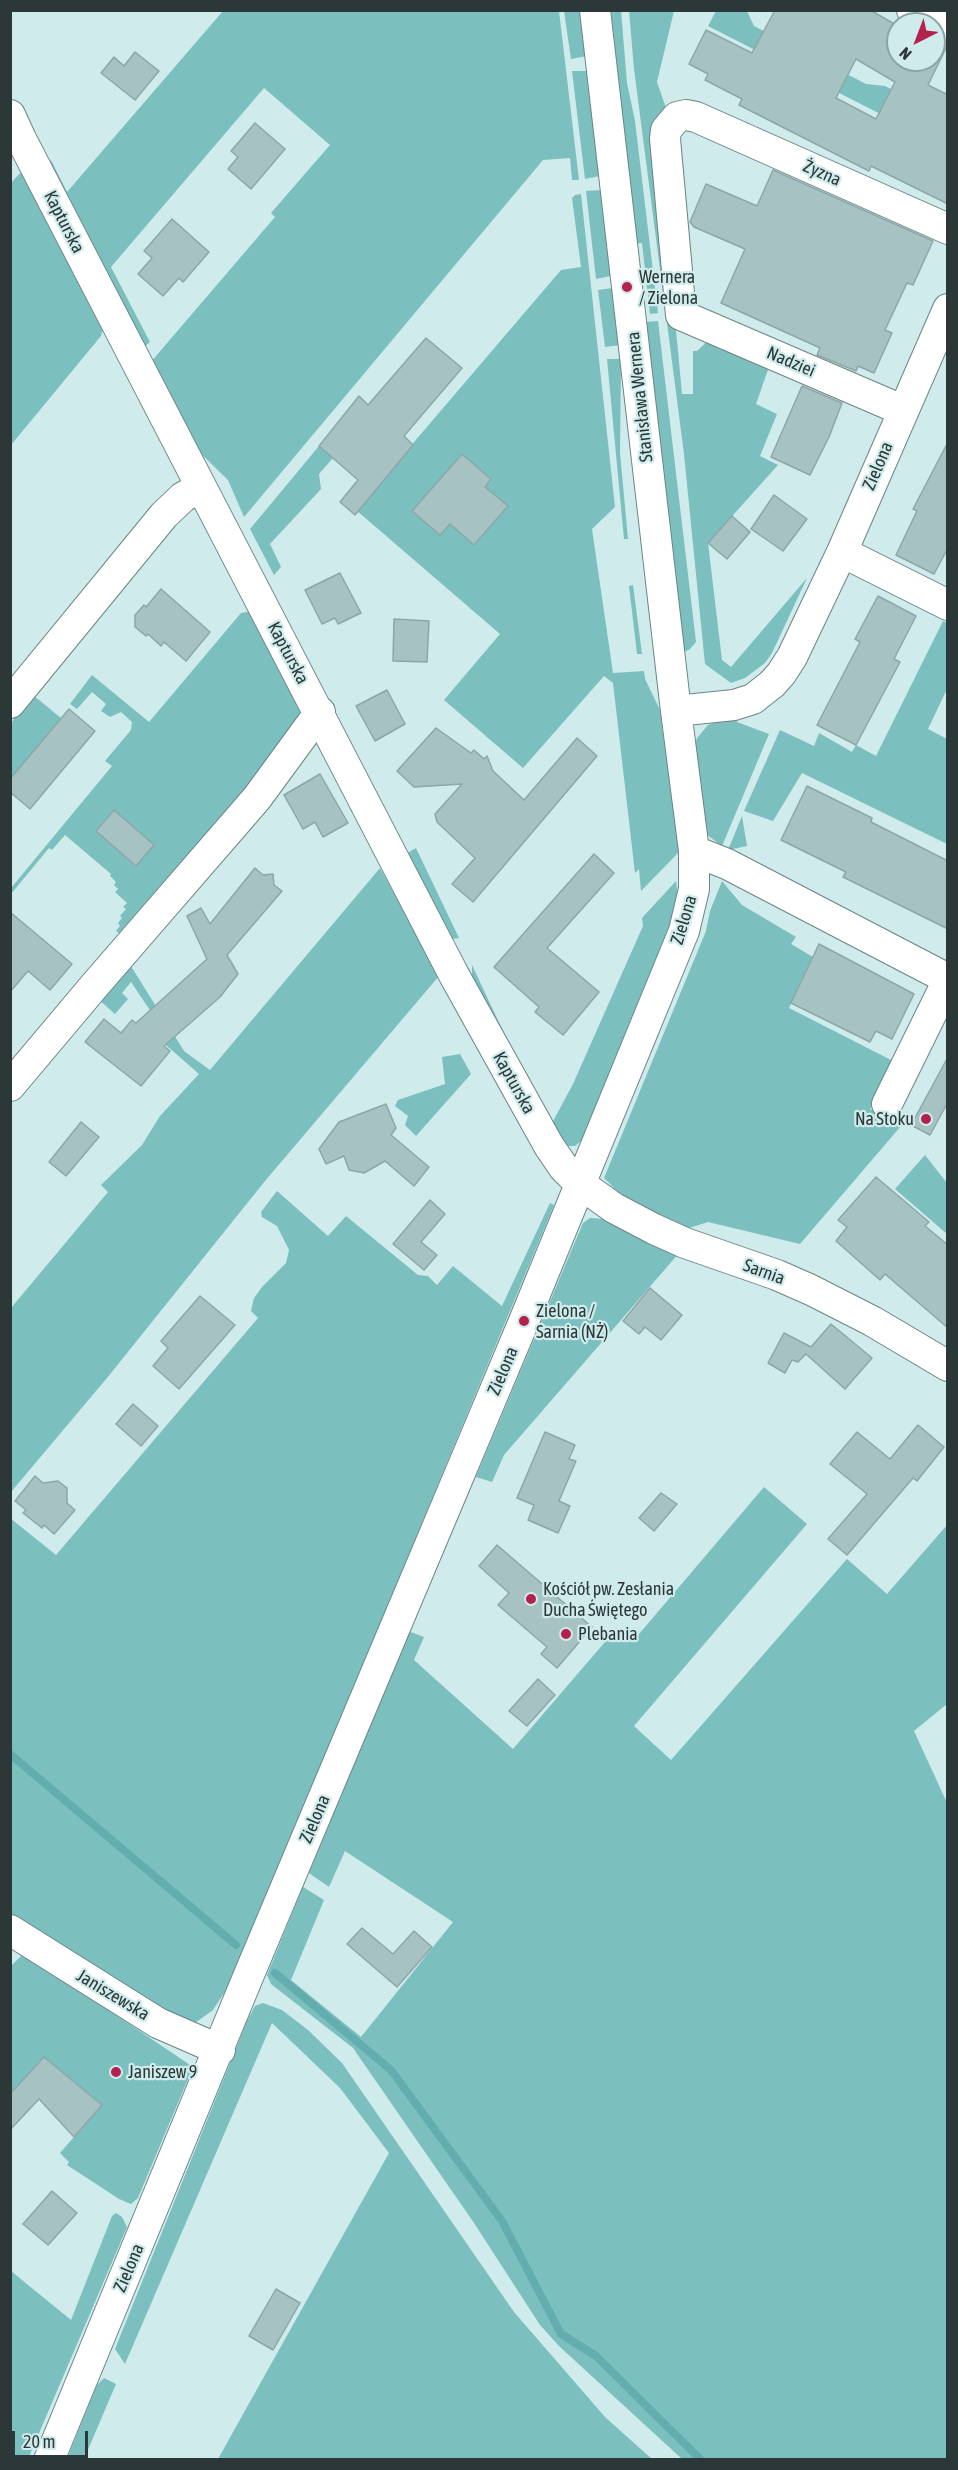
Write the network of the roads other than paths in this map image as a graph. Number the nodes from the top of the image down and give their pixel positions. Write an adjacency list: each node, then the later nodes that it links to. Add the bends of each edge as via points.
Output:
1 (595, 10): 13 (street, Stanisława Wernera)
2 (912, 10): 3 (street)
3 (948, 29)
4 (10, 115): 9 (street, Kapturska)
5 (948, 229): 7 (street, Żyzna, via 696,117 677,117 666,130 665,139)
6 (948, 309): 8 (street, Zielona)
7 (681, 315): 8 (street, Nadziei)
8 (902, 410): 10 (street, Zielona)
9 (201, 487): 12 (street, via 183,497 165,515); 14 (street, Kapturska)
10 (842, 552): 11 (street); 13 (street, Zielona, via 792,657 772,684 753,699 734,705)
11 (948, 605)
12 (10, 703)
13 (676, 711): 15 (street, Zielona)
14 (320, 712): 17 (street, via 257,798); 19 (street, Kapturska, via 460,986 549,1146)
15 (694, 851): 16 (street, via 727,864); 19 (street, Zielona, via 694,889 684,931)
16 (948, 980): 18 (street)
17 (10, 1086)
18 (887, 1104)
19 (579, 1183): 20 (street, Sarnia, via 614,1208 654,1229 811,1290); 22 (street, Zielona)
20 (948, 1366)
21 (10, 1930): 22 (street, Janiszewska, via 158,2023)
22 (220, 2050): 23 (street, Zielona)
23 (49, 2460)

